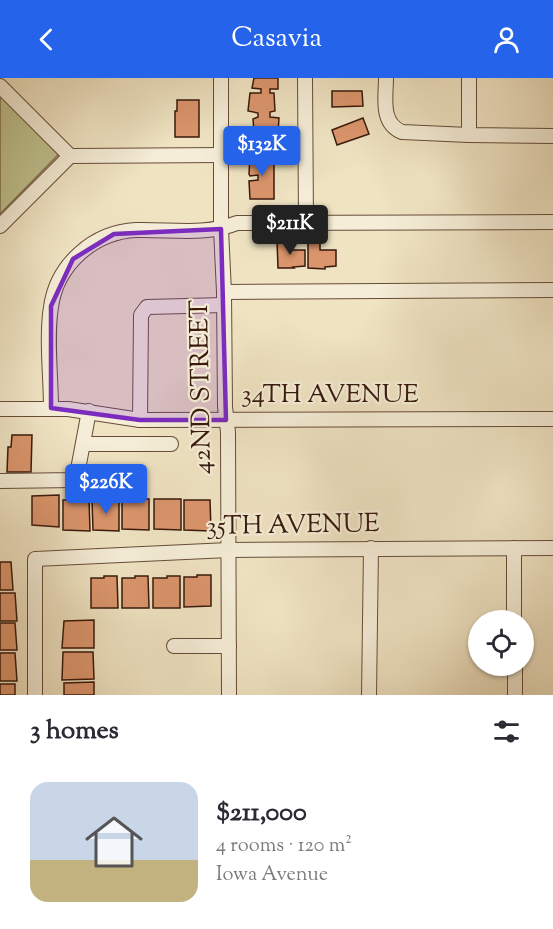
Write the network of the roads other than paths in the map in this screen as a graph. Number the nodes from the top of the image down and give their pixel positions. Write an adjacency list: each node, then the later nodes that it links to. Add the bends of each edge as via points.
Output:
1 (221, 78): 8 (street, 42ND STREET)
2 (305, 78): 10 (street)
3 (386, 78): 6 (street, via 387,116 398,130)
4 (469, 78): 6 (street)
5 (0, 86): 9 (street)
6 (468, 135): 7 (street)
7 (553, 136)
8 (223, 155): 9 (street); 13 (street, 42ND STREET)
9 (70, 156): 12 (street)
10 (306, 222): 11 (street); 13 (street, via 237,223)
11 (553, 222)
12 (0, 226)
13 (221, 229): 15 (street, 42ND STREET); 16 (street, via 114,234 92,243 73,259 51,306)
14 (553, 290): 15 (street)
15 (224, 299): 20 (street, via 147,307 141,315); 21 (street, 42ND STREET)
16 (51, 408): 17 (street, 34TH AVENUE); 18 (street, 34TH AVENUE)
17 (0, 409)
18 (89, 411): 20 (street, 34TH AVENUE); 22 (street)
19 (553, 419): 21 (street, 34TH AVENUE)
20 (140, 420): 21 (street, 34TH AVENUE)
21 (226, 420): 28 (street, 42ND STREET)
22 (83, 444): 23 (street); 24 (street, via 76,480)
23 (171, 444)
24 (0, 481)
25 (371, 548): 26 (street, 35TH AVENUE); 28 (street, 35TH AVENUE); 35 (street)
26 (514, 548): 27 (street, 35TH AVENUE); 29 (street)
27 (553, 548)
28 (229, 550): 31 (street, 42ND STREET); 33 (street, 35TH AVENUE, via 35,559)
29 (514, 610)
30 (174, 646): 31 (street)
31 (229, 646): 34 (street, 42ND STREET)
32 (515, 676): 36 (street)
33 (35, 695)
34 (229, 695)
35 (369, 695)
36 (515, 695)

